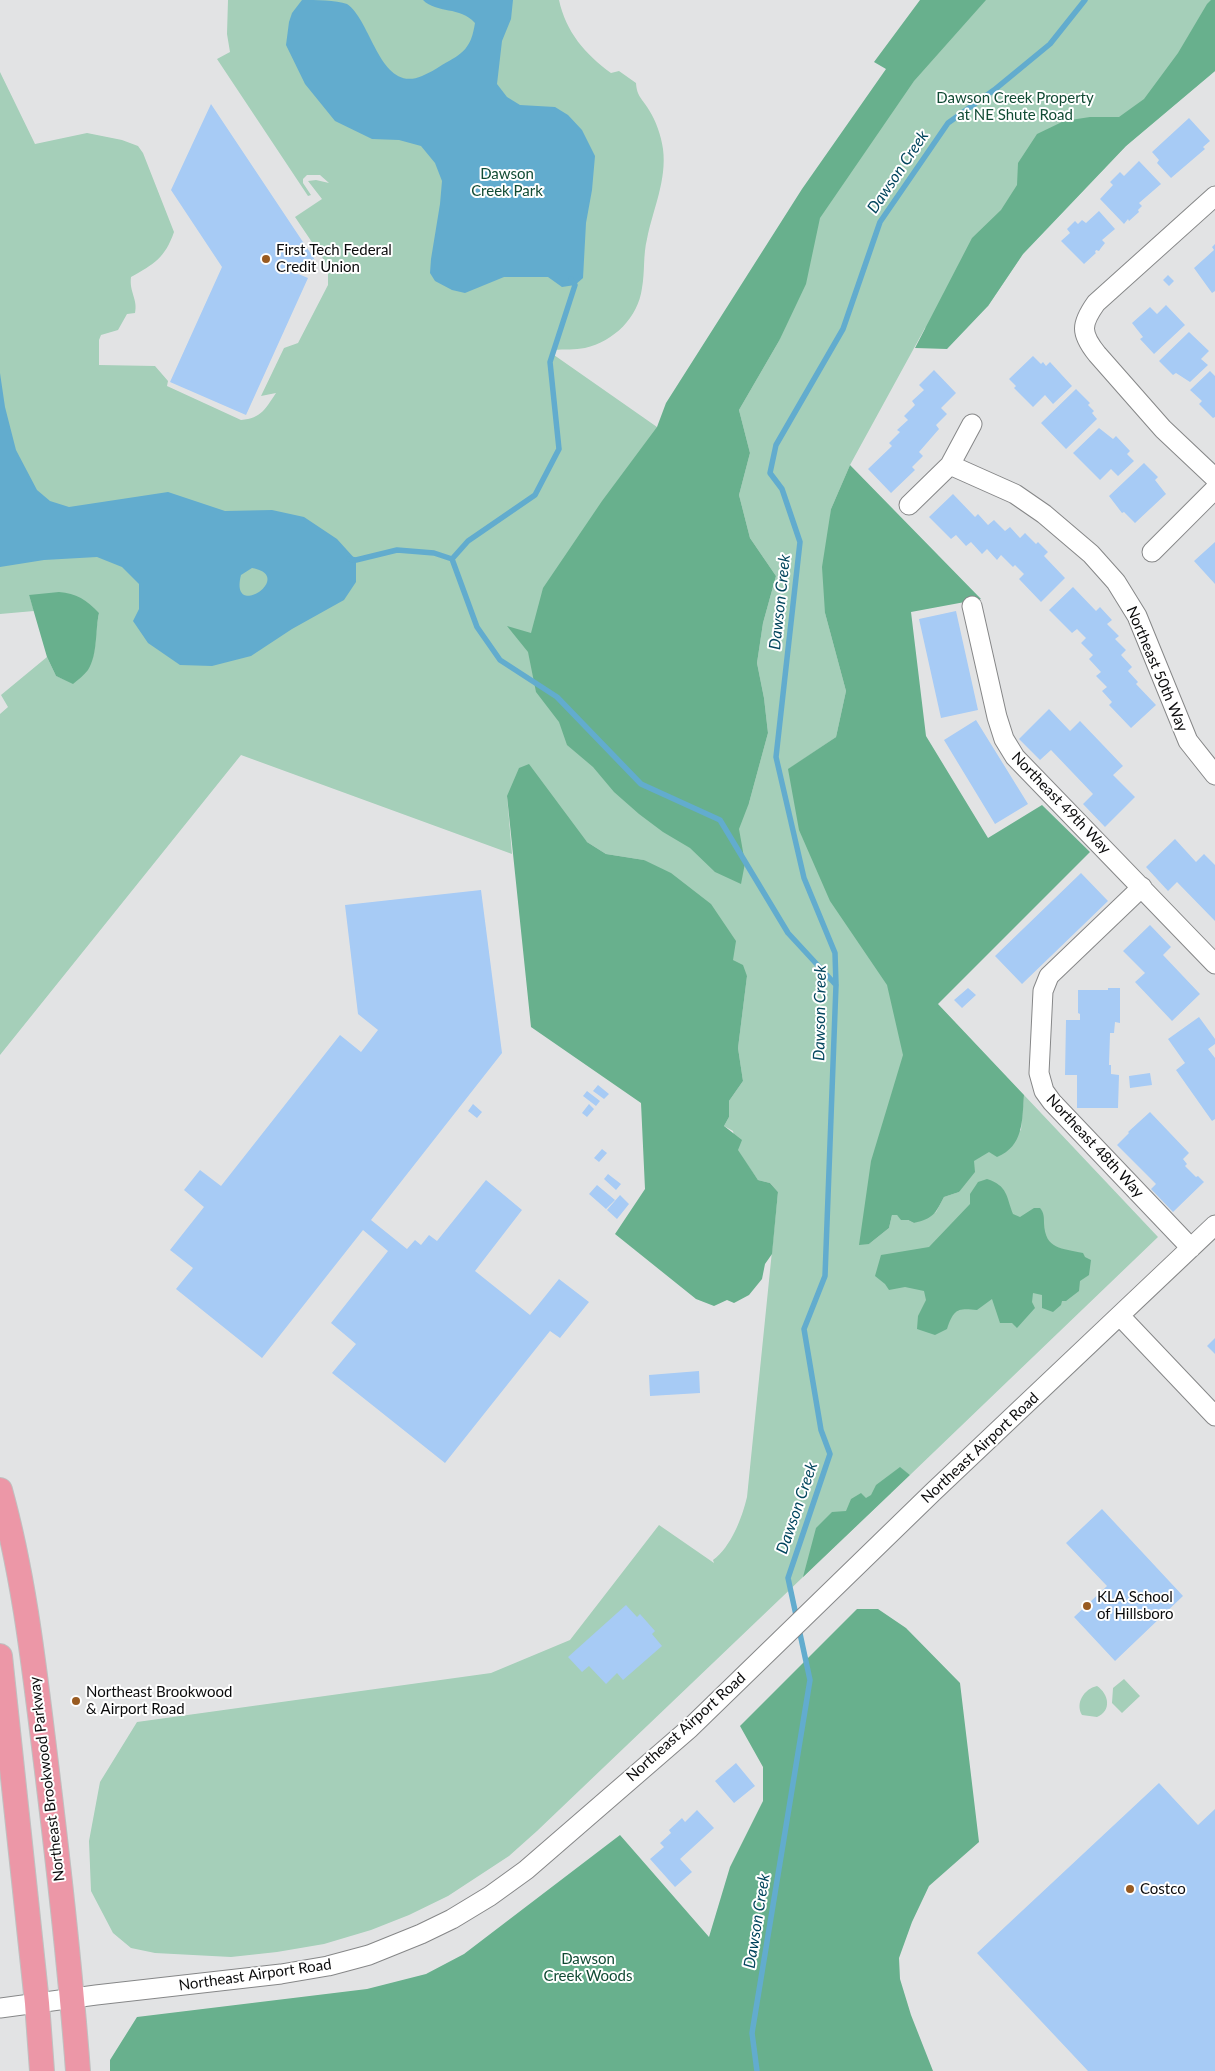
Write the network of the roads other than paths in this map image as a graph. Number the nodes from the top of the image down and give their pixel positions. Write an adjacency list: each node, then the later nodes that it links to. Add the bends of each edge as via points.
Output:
1 (1215, 196): 4 (street, via 1096,303 1086,317 1084,330 1097,354 1163,429)
2 (972, 424): 3 (street)
3 (950, 465): 6 (street); 9 (street, Northeast 50th Way, via 1015,494 1044,514 1078,541 1116,582 1137,616 1188,741)
4 (1215, 478)
5 (1215, 489): 7 (street)
6 (909, 505)
7 (1152, 552)
8 (972, 606): 10 (street, Northeast 49th Way, via 1004,739 1015,757)
9 (1215, 775)
10 (1142, 887): 11 (street, Northeast 49th Way); 13 (street, Northeast 48th Way, via 1049,976 1043,991 1040,1073 1044,1091 1052,1102)
11 (1215, 964)
12 (1215, 1225): 13 (street, Northeast Airport Road)
13 (1191, 1248): 14 (street, Northeast Airport Road)
14 (1120, 1316): 15 (street); 18 (street, Northeast Airport Road, via 690,1728 526,1870 490,1896 421,1934 328,1966)
15 (1215, 1416)
16 (0, 1490): 18 (main road, Northeast Brookwood Parkway, via 16,1556 33,1658)
17 (0, 1656): 19 (main road, Northeast Brookwood Parkway)
18 (72, 1998): 19 (street, Northeast Airport Road); 22 (main road, Northeast Brookwood Parkway)
19 (37, 2003): 20 (street, Northeast Airport Road); 21 (main road, Northeast Brookwood Parkway)
20 (0, 2008)
21 (42, 2071)
22 (78, 2071)

